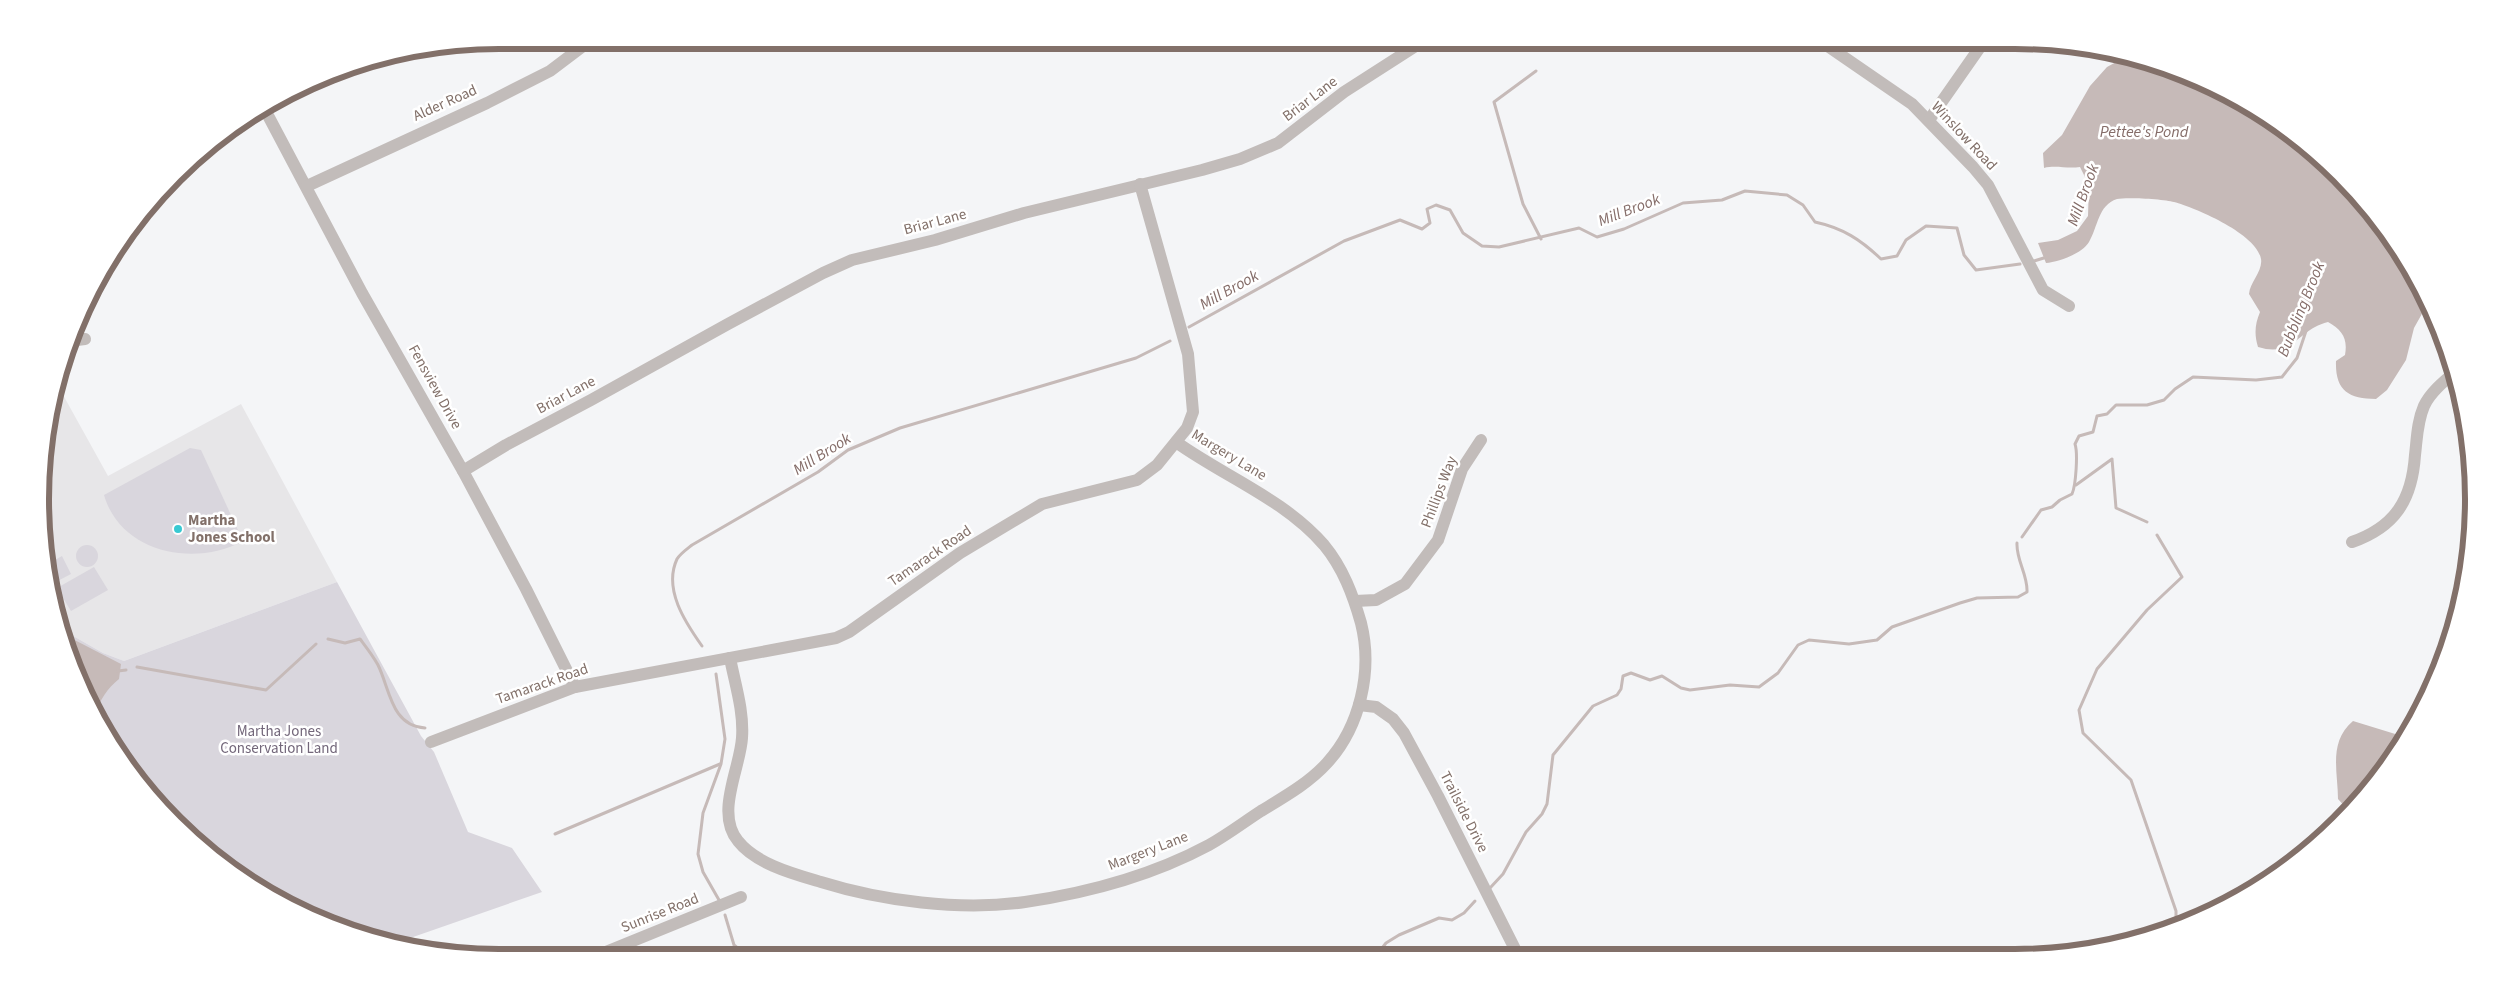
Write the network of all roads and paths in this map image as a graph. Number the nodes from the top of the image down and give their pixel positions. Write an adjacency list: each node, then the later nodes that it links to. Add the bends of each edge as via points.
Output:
1 (578, 49): 8 (street, Alder Road, via 542,75)
2 (1411, 49): 7 (street, Briar Lane, via 1344,92 1278,143 1240,159)
3 (1832, 49): 6 (street, Winslow Road, via 1912,104)
4 (1979, 49): 6 (street)
5 (267, 113): 8 (street, Fensview Drive)
6 (1929, 120): 9 (street, Winslow Road, via 1988,185 2043,290)
7 (1140, 184): 14 (street, Tamarack Road, via 1188,354 1193,412 1187,428); 15 (street, Briar Lane, via 852,260 728,324)
8 (306, 186): 15 (street, Fensview Drive, via 362,293)
9 (2069, 306)
10 (85, 339): 11 (street)
11 (78, 340)
12 (2448, 377): 16 (street, via 2425,404 2417,430 2411,485 2398,512 2376,532)
13 (1481, 440): 17 (street, Phillips Way, via 1462,469 1438,540 1405,584 1376,600)
14 (1176, 442): 17 (street, Margery Lane, via 1206,463 1250,485 1298,520 1323,544 1340,568); 18 (street, Tamarack Road, via 1157,466 1137,480 1042,504 960,553 849,632 836,638)
15 (463, 471): 19 (street, Fensview Drive)
16 (2352, 542)
17 (1355, 601): 20 (street, Margery Lane, via 1366,648)
18 (730, 658): 19 (street, Tamarack Road); 20 (street, Margery Lane, via 741,712 742,738 729,810 731,828 738,841 745,849 798,876 843,889 933,903 978,905 1069,894 1146,872 1208,845 1301,785 1326,764 1350,730)
19 (575, 687): 21 (street, Tamarack Road)
20 (1359, 705): 24 (street, Trailside Drive, via 1376,707 1393,719 1404,733)
21 (431, 742)
22 (741, 897): 23 (street, Sunrise Road)
23 (630, 949)
24 (1515, 949)

